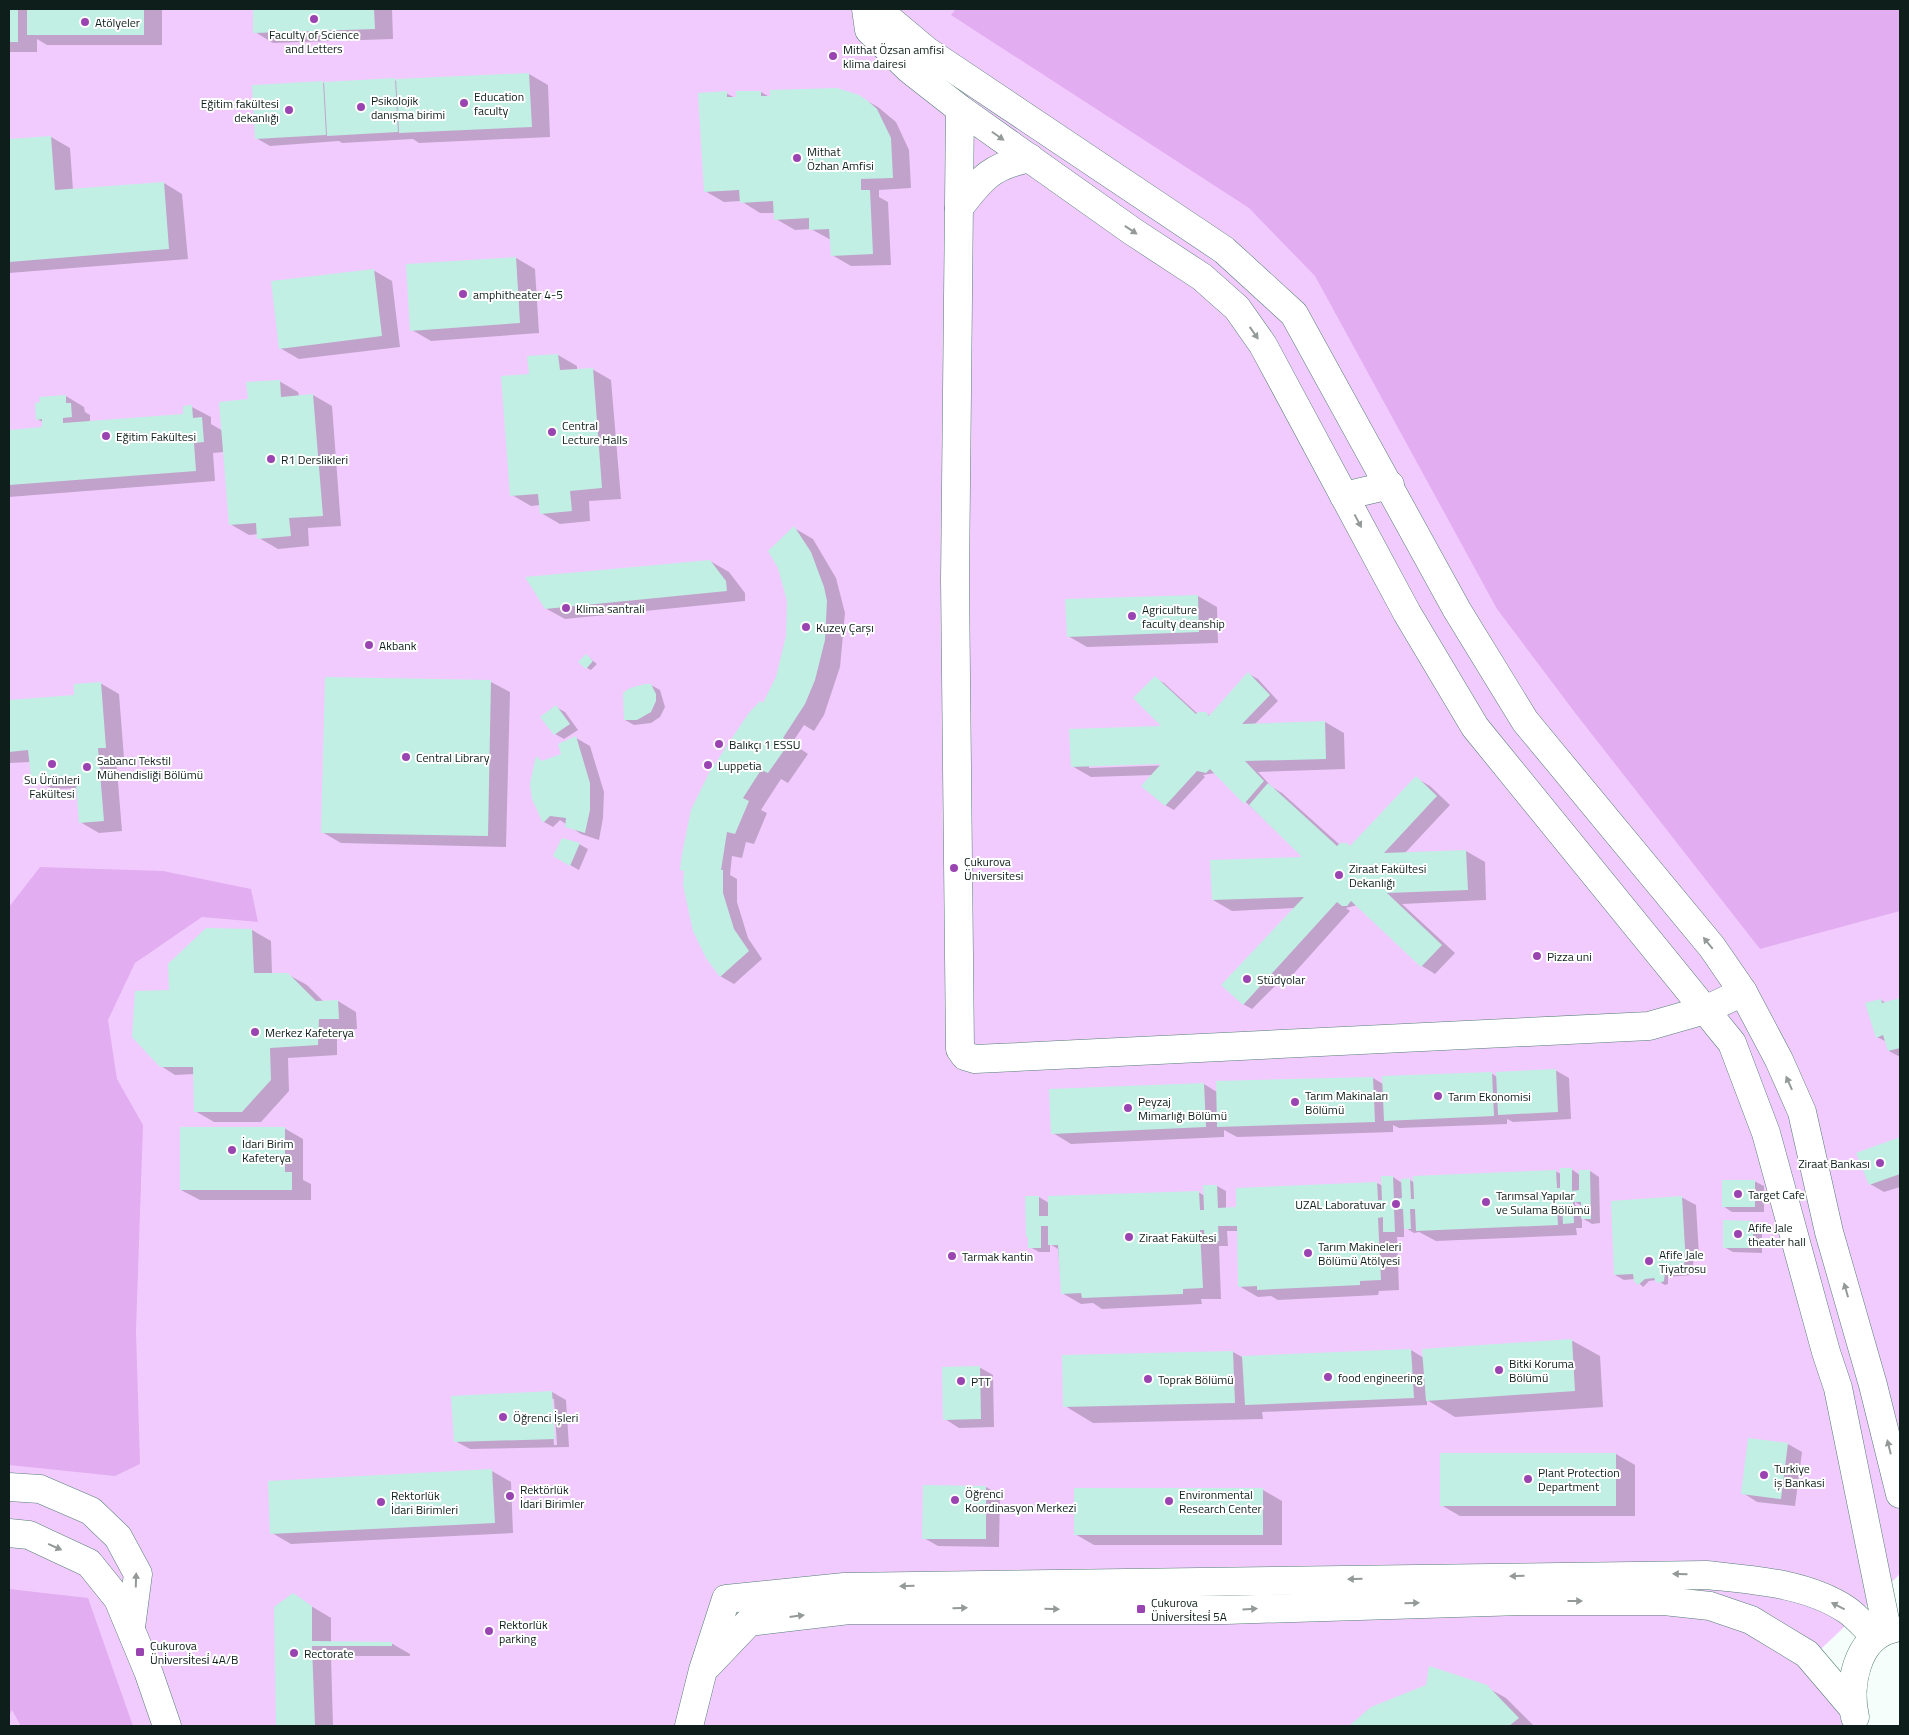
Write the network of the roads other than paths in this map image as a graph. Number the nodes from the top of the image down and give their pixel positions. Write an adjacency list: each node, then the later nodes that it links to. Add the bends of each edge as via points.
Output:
1 (866, 9): 3 (street, via 869,30 908,69)
2 (877, 9): 6 (street, via 927,51 1224,250 1294,314)
3 (952, 103): 4 (street, one-way to 4); 5 (street); 8 (street, via 941,220)
4 (1030, 158): 5 (street, via 1000,167 982,178); 7 (street, one-way to 7, via 1202,277 1237,308 1263,345)
5 (958, 208): 10 (street, via 956,848 960,1049 966,1056 975,1059 1601,1030 1649,1026)
6 (1390, 485): 7 (street); 9 (street, one-way to 6, via 1712,947 1525,721 1457,610)
7 (1344, 496): 10 (street, one-way to 10, via 1407,613 1475,727)
8 (947, 969)
9 (1743, 992): 10 (street); 11 (street, one-way to 9, via 1779,1060)
10 (1704, 1010): 12 (street, via 1732,1043)
11 (1804, 1120): 12 (street); 14 (street, one-way to 11, via 1829,1232)
12 (1766, 1133): 17 (street, via 1838,1388)
13 (9, 1487): 16 (street, one-way to 13, via 138,1574 118,1537 91,1511 40,1489)
14 (1900, 1494)
15 (9, 1533): 16 (street, one-way to 16, via 29,1535 89,1563 118,1599)
16 (130, 1628): 20 (street)
17 (1887, 1631): 18 (street, one-way to 18, via 1814,1594 1767,1582 1706,1575 844,1587 726,1599); 19 (street, via 1861,1652 1854,1678)
18 (704, 1670): 19 (street, one-way to 19, via 749,1622 849,1610 1226,1610 1502,1601 1664,1601 1710,1606 1751,1620 1807,1654); 21 (street)
19 (1855, 1717)
20 (166, 1726)
21 (689, 1726)

